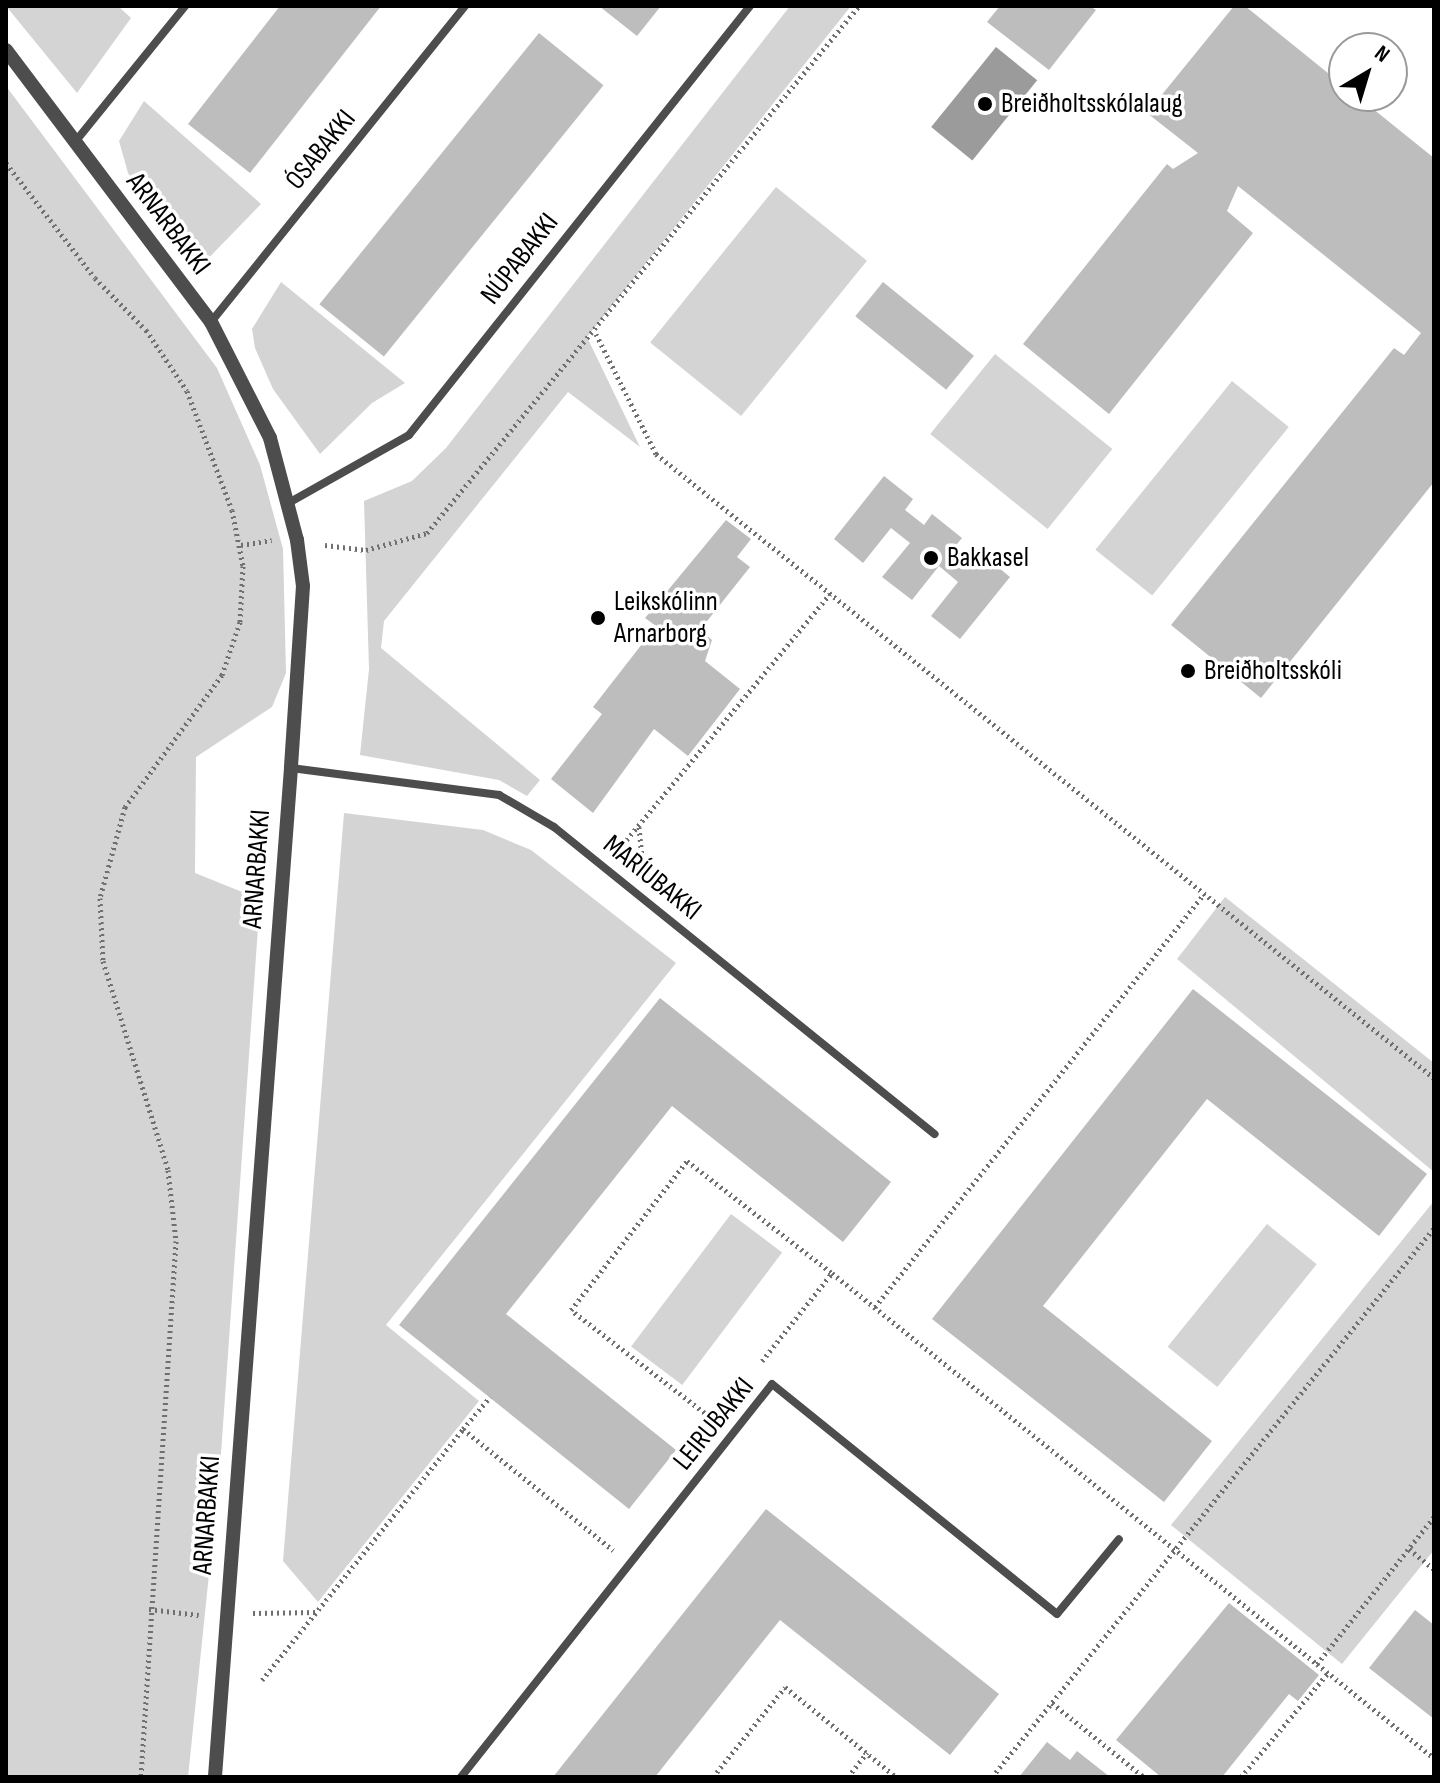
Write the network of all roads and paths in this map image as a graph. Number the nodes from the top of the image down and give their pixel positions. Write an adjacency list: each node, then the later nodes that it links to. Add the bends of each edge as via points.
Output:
1 (185, 6): 6 (street)
2 (465, 6): 8 (street, ÓSABAKKI)
3 (750, 6): 10 (street, NÚPABAKKI, via 409,435)
4 (859, 6): 9 (path)
5 (6, 50): 6 (street, ARNARBAKKI)
6 (75, 142): 8 (street, ARNARBAKKI)
7 (6, 163): 13 (path, via 168,359 201,425)
8 (211, 322): 10 (street, ARNARBAKKI, via 270,438)
9 (596, 334): 12 (path, via 427,533 366,550); 14 (path, via 656,454)
10 (292, 501): 15 (street, ARNARBAKKI, via 303,586)
11 (273, 539): 13 (path)
12 (318, 544)
13 (241, 545): 37 (path, via 244,594 233,649 208,700 125,807 100,898 103,961 162,1147 175,1229)
14 (830, 594): 16 (path); 19 (path)
15 (291, 768): 21 (street, MARÍUBAKKI, via 499,795 554,827); 48 (street, ARNARBAKKI)
16 (639, 826): 17 (path); 18 (path)
17 (619, 850)
18 (643, 874)
19 (1204, 894): 20 (path); 24 (path)
20 (1434, 1078)
21 (935, 1134)
22 (1434, 1228): 34 (path)
23 (832, 1273): 24 (path); 25 (path); 28 (path, via 687,1161 571,1310)
24 (875, 1307): 34 (path)
25 (754, 1371)
26 (490, 1397): 29 (path)
27 (724, 1408): 28 (path)
28 (715, 1421): 30 (path, via 710,1427)
29 (463, 1429): 35 (path); 39 (path)
30 (726, 1441): 32 (street, LEIRUBAKKI, via 772,1384 1057,1614); 35 (street, LEIRUBAKKI)
31 (1434, 1517): 33 (path)
32 (1119, 1539)
33 (1409, 1549): 36 (path); 41 (path)
34 (1175, 1550): 41 (path); 44 (path)
35 (630, 1564): 49 (street, LEIRUBAKKI)
36 (1434, 1569)
37 (149, 1609): 40 (path); 47 (path)
38 (267, 1610): 39 (path)
39 (317, 1612): 43 (path)
40 (198, 1615)
41 (1317, 1664): 42 (path)
42 (1328, 1673): 46 (path); 55 (path)
43 (262, 1680)
44 (1052, 1703): 53 (path); 54 (path)
45 (867, 1753): 50 (path, via 785,1687); 51 (path); 52 (path)
46 (1434, 1758)
47 (141, 1777)
48 (215, 1777)
49 (461, 1777)
50 (713, 1777)
51 (848, 1777)
52 (896, 1777)
53 (992, 1777)
54 (1144, 1777)
55 (1241, 1777)

